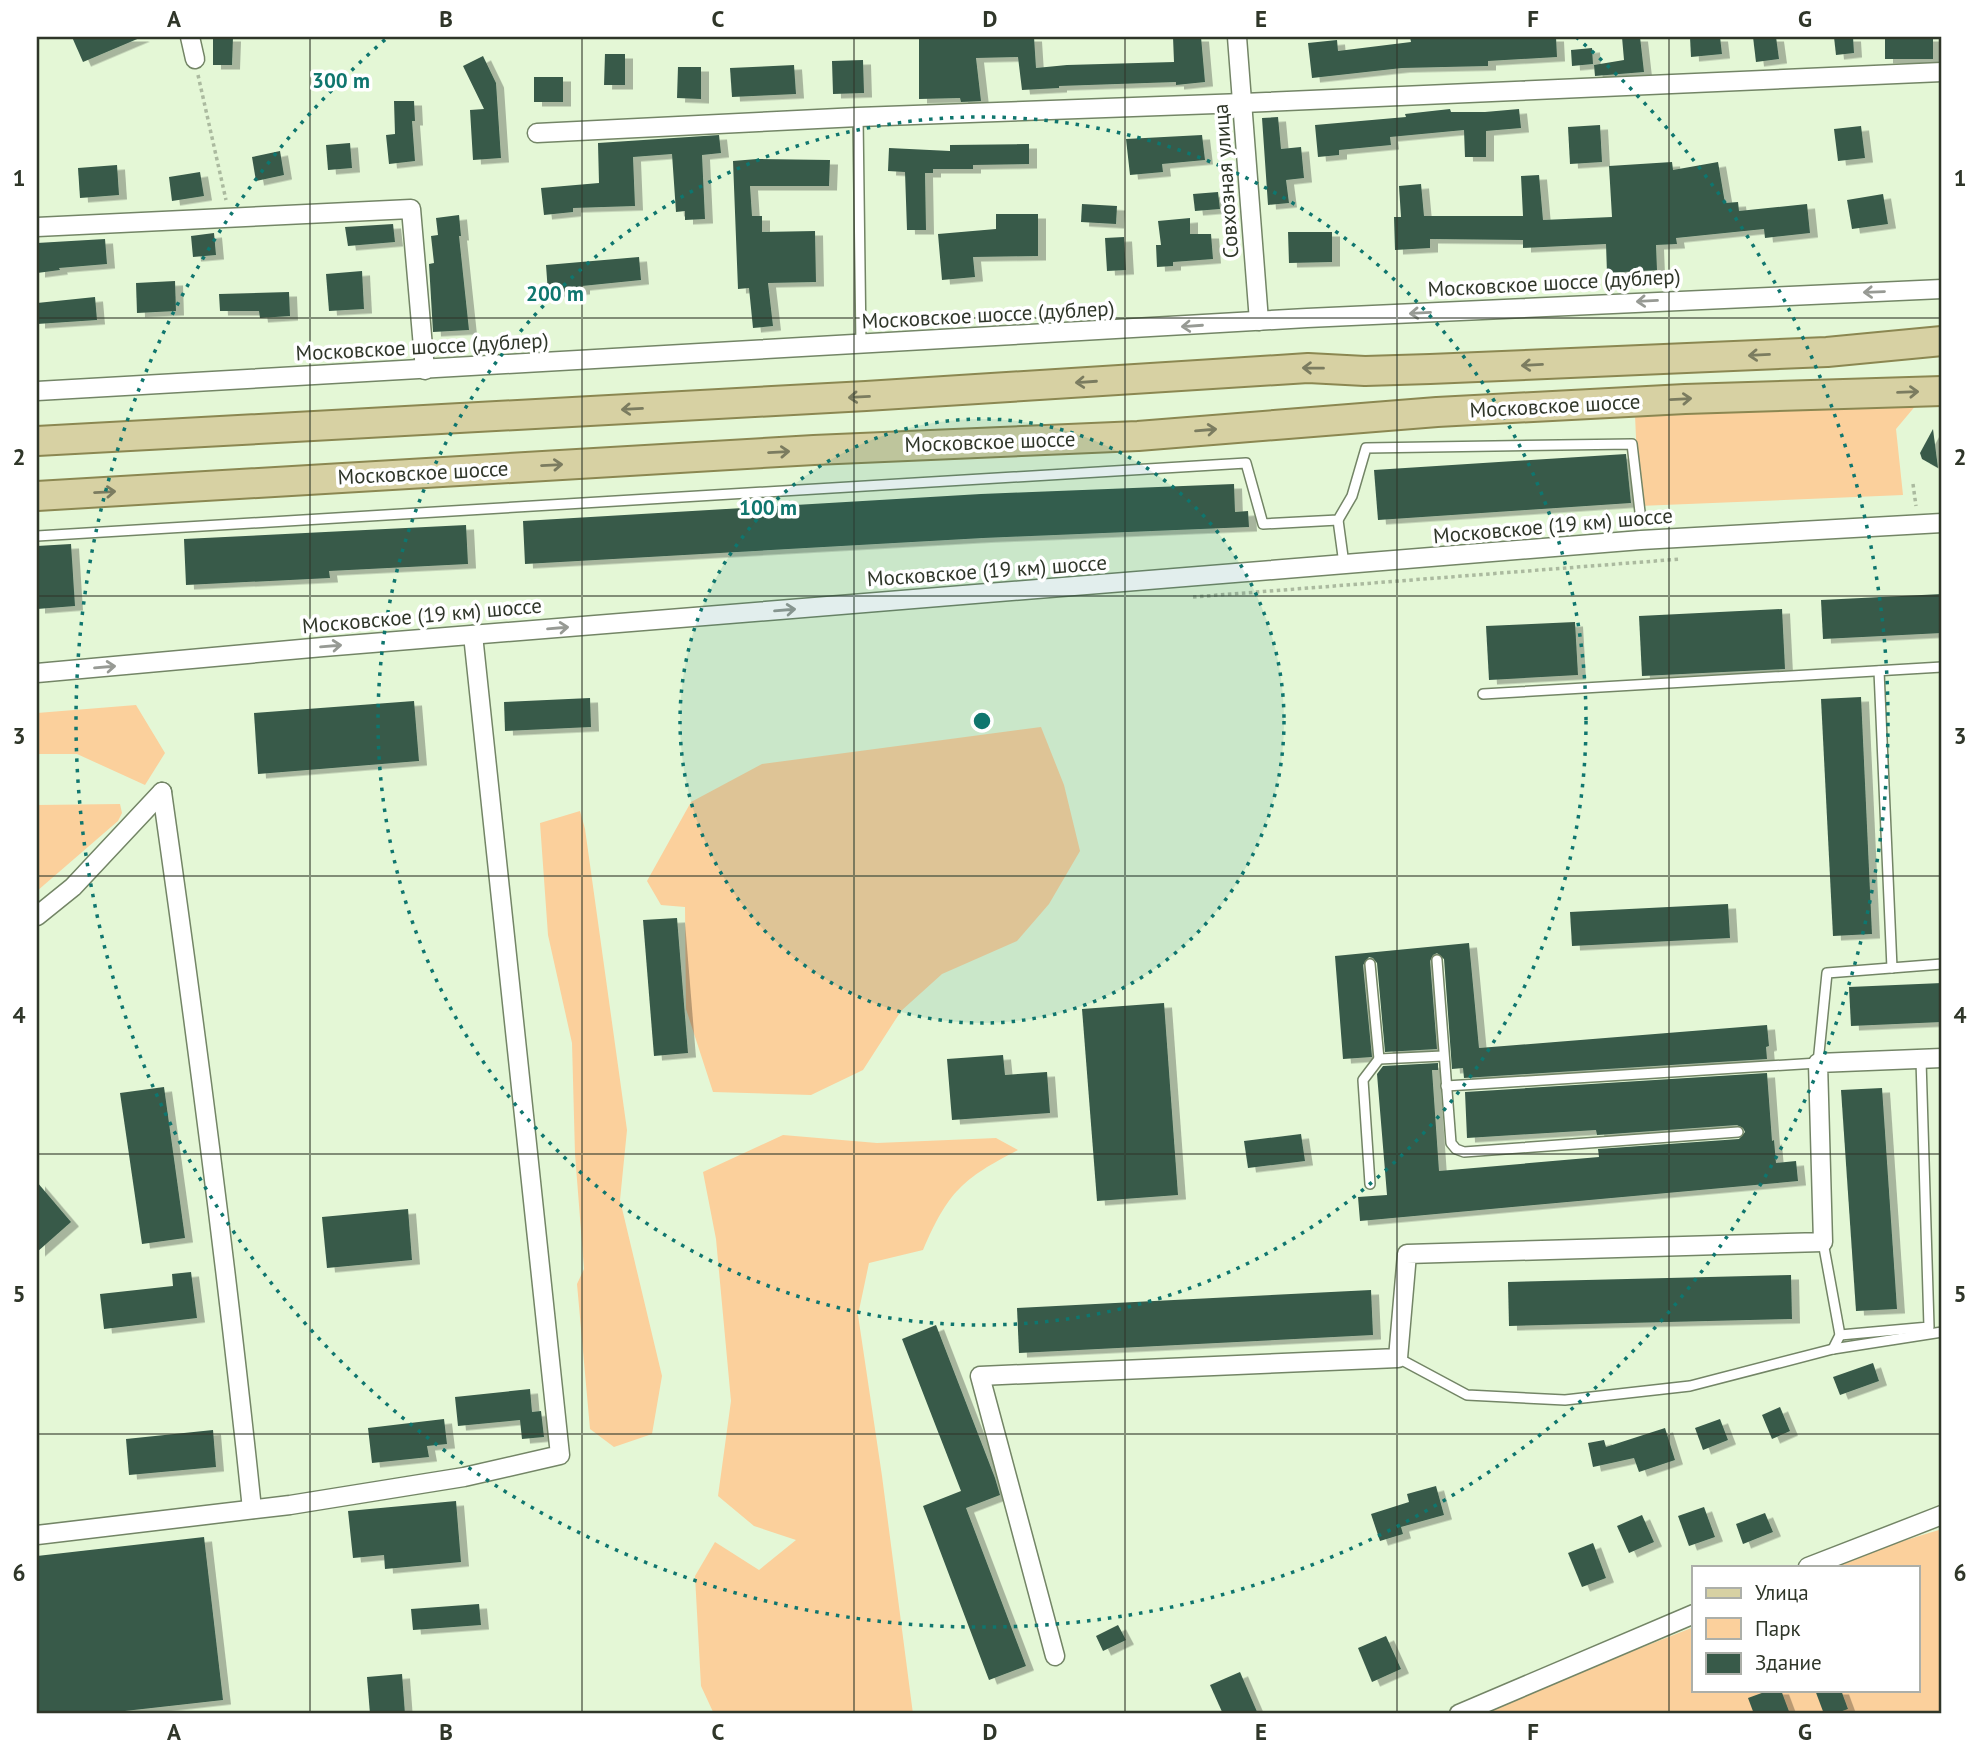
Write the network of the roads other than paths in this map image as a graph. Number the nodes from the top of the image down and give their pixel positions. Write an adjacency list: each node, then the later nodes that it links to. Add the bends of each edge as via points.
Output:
1 (190, 37): 3 (street)
2 (1237, 37): 5 (street, Совхозная улица)
3 (195, 59)
4 (1942, 72): 5 (street)
5 (1243, 103): 6 (street); 10 (street, Совхозная улица)
6 (858, 117): 7 (street); 12 (lane)
7 (537, 132)
8 (37, 227): 14 (street, via 411,209)
9 (1942, 289): 10 (street, Московское шоссе (дублер), one-way to 10)
10 (1259, 321): 12 (street, Московское шоссе (дублер), one-way to 12)
11 (1934, 339): 13 (main road, Московское шоссе, one-way to 13, via 1827,352)
12 (861, 345): 14 (street, Московское шоссе (дублер))
13 (1430, 369): 15 (main road, Московское шоссе); 18 (main road, via 1416,392 1423,405)
14 (425, 370): 16 (street, Московское шоссе (дублер))
15 (1365, 371): 19 (main road, via 1379,380 1386,396); 20 (main road, Московское шоссе, one-way to 20, via 1308,368)
16 (37, 391)
17 (1942, 391): 18 (main road, Московское шоссе, one-way to 17)
18 (1437, 412): 19 (main road, Московское шоссе)
19 (1368, 416): 21 (main road, Московское шоссе, one-way to 19, via 814,450 1138,436)
20 (37, 441)
21 (37, 496)
22 (1640, 512): 23 (lane, via 1632,444 1366,448 1352,496)
23 (1338, 520): 25 (lane, via 1263,524 1246,463); 26 (lane)
24 (1942, 523): 26 (street, Московское (19 км) шоссе, via 1641,540)
25 (37, 536)
26 (1344, 566): 27 (street, Московское (19 км) шоссе, one-way to 26)
27 (473, 635): 30 (street, Московское (19 км) шоссе, one-way to 27); 51 (street, via 559,1455 464,1477)
28 (1942, 667): 29 (lane)
29 (1878, 671): 31 (lane); 36 (lane)
30 (37, 673)
31 (1483, 694)
32 (37, 916): 51 (street, via 73,887 162,792 200,1056)
33 (1437, 960): 37 (lane)
34 (1370, 964): 39 (lane)
35 (1942, 964): 36 (lane)
36 (1892, 968): 41 (lane, via 1827,973)
37 (1443, 1056): 39 (lane); 42 (lane)
38 (1942, 1058): 40 (street)
39 (1379, 1059): 44 (lane, via 1363,1080)
40 (1921, 1060): 41 (street); 46 (lane)
41 (1818, 1063): 42 (lane); 45 (street)
42 (1446, 1086): 43 (lane, via 1451,1143 1464,1152)
43 (1738, 1132)
44 (1370, 1184)
45 (1824, 1242): 48 (lane); 50 (street, via 1407,1254)
46 (1930, 1331): 47 (lane); 48 (lane); 49 (lane)
47 (1942, 1332)
48 (1840, 1335): 49 (lane)
49 (1833, 1349): 50 (lane, via 1690,1386 1565,1400 1467,1395)
50 (1398, 1358): 56 (street, via 980,1376)
51 (252, 1509): 53 (street)
52 (1942, 1515): 54 (street)
53 (37, 1535)
54 (1811, 1566)
55 (1692, 1615): 57 (street)
56 (1055, 1656)
57 (1459, 1714)

